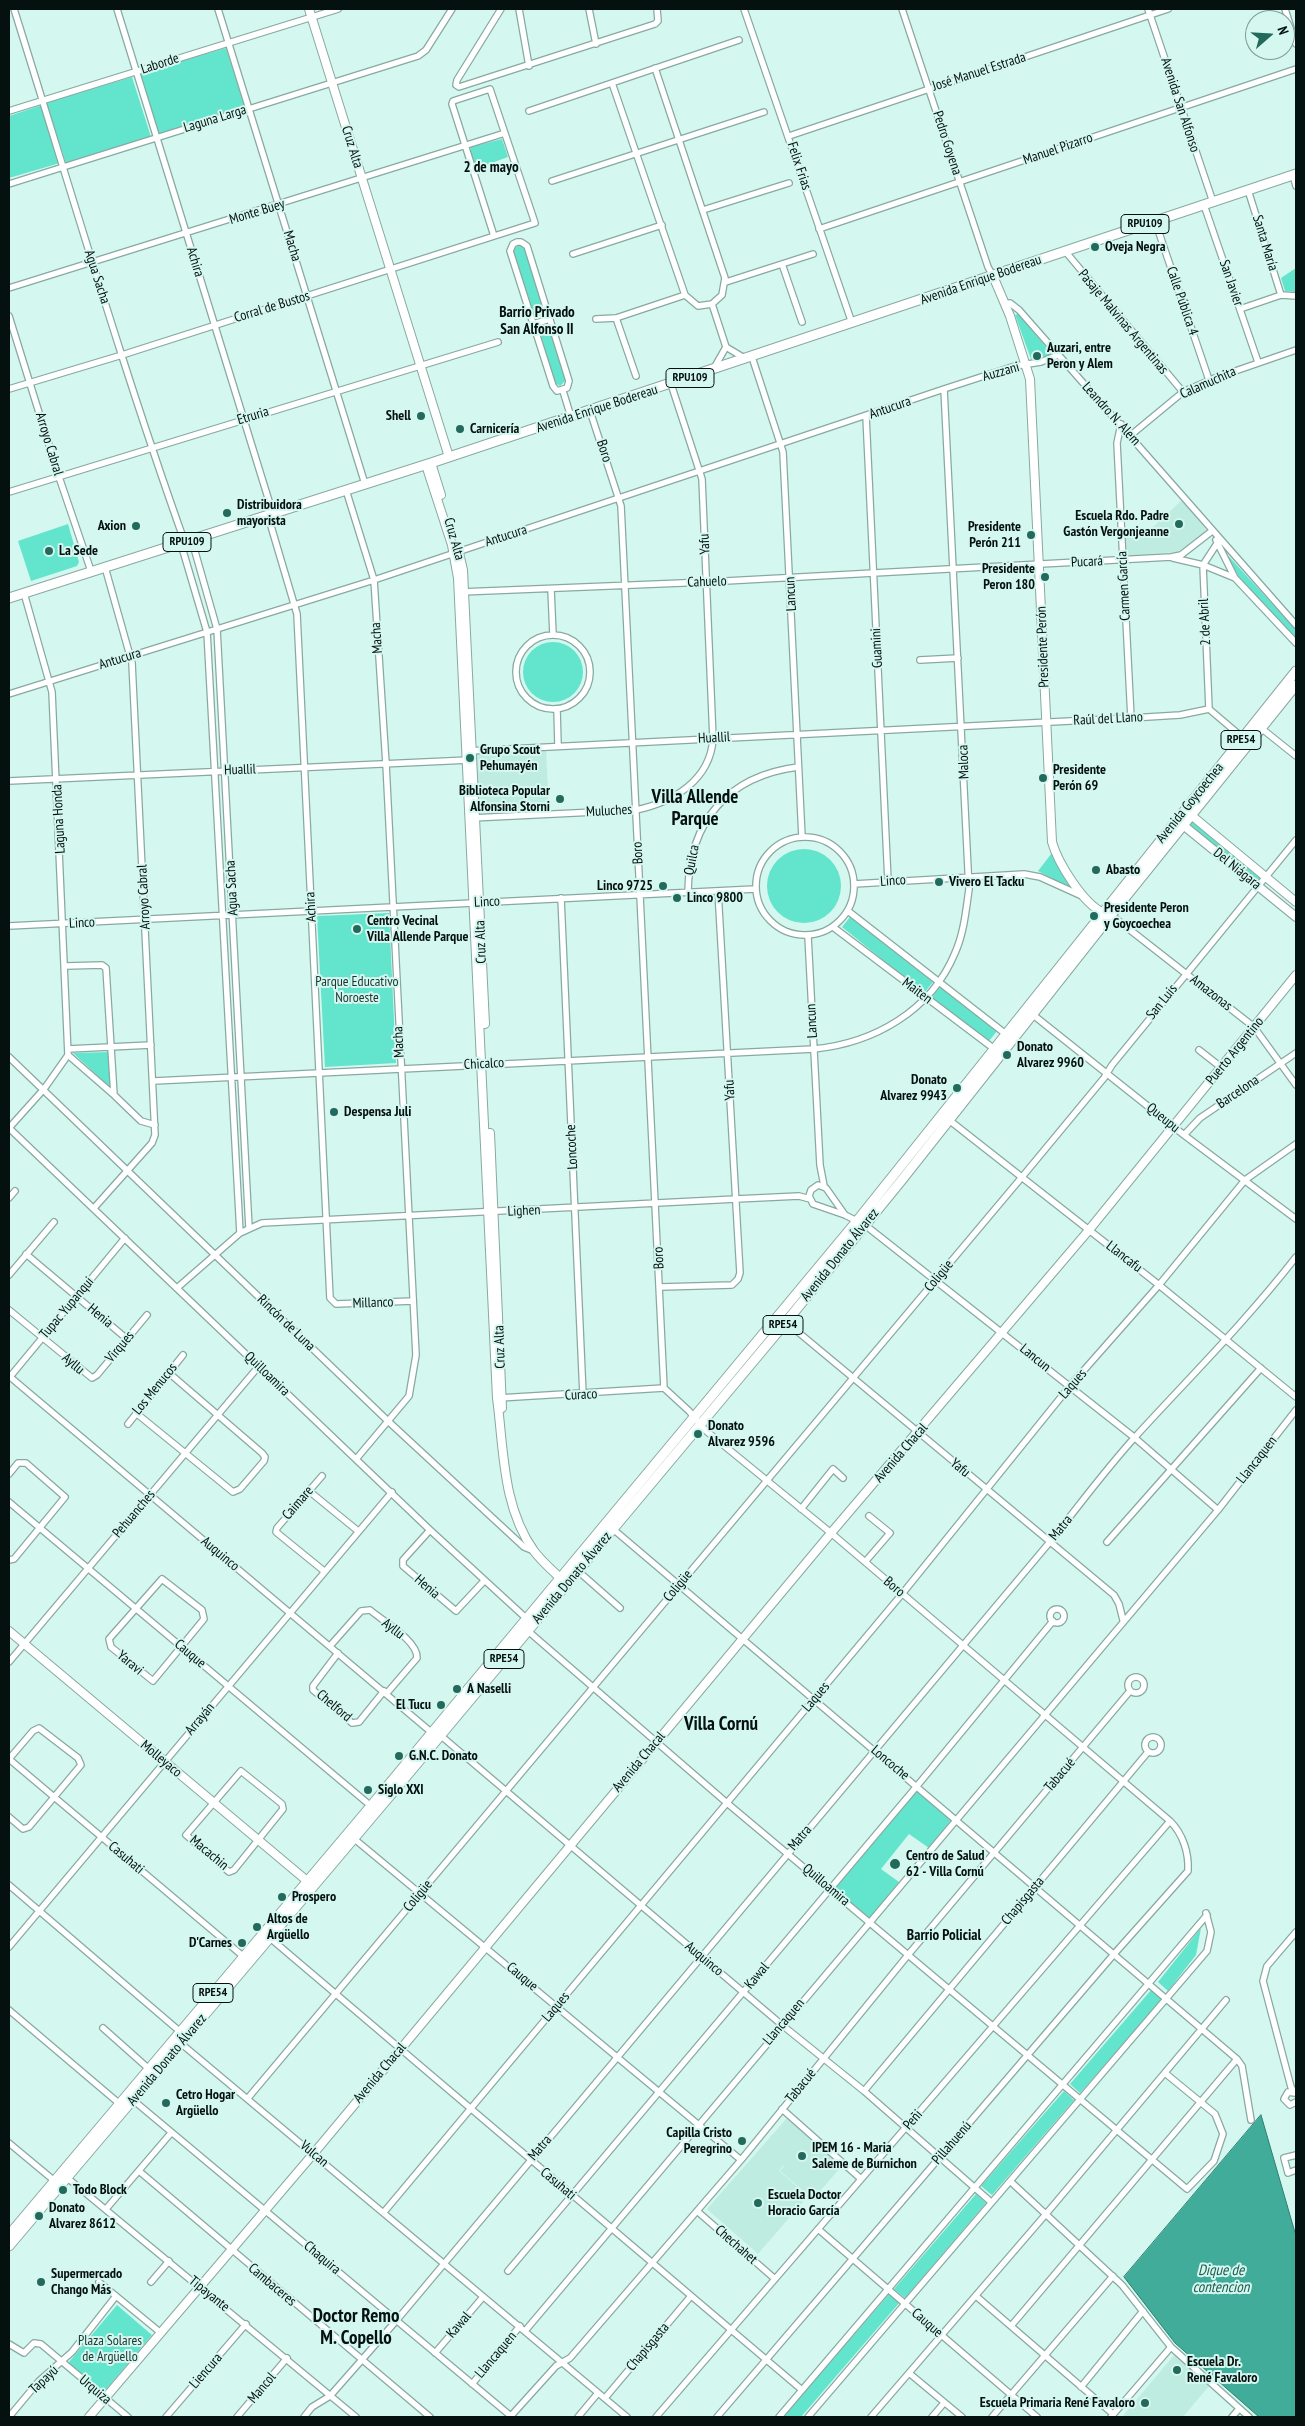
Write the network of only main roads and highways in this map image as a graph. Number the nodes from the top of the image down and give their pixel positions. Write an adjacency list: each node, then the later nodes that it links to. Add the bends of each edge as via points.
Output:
1 (310, 13): 4 (main road, Cruz Alta)
2 (1294, 175): 3 (main road, Avenida Enrique Bodereau / RPU109)
3 (993, 276): 4 (main road, Avenida Enrique Bodereau / RPU109); 11 (main road, Presidente Perón, via 1006,304 1030,379 1052,842 1082,896)
4 (449, 457): 5 (main road, Avenida Enrique Bodereau / RPU109)
5 (428, 464): 6 (main road, Avenida Enrique Bodereau / RPU109); 18 (main road, Cruz Alta, via 456,553 461,592 501,1425 508,1489)
6 (9, 598)
7 (1296, 671): 9 (main road, Avenida Goycoechea / RPE54, via 1242,737)
8 (1296, 685): 9 (main road, Avenida Goycoechea / RPE54)
9 (1184, 818): 10 (main road, Del Niágara); 11 (main road, Avenida Goycoechea / RPE54); 12 (main road, Del Niágara)
10 (1296, 902)
11 (1106, 914): 14 (main road, Avenida Donato Álvarez / RPE54); 14 (main road, Avenida Donato Álvarez / RPE54, via 1032,1014)
12 (1296, 917)
13 (1296, 975): 16 (main road, Puerto Argentino)
14 (1009, 1037): 15 (main road, Avenida Donato Álvarez / RPE54)
15 (998, 1051): 17 (main road, Avenida Donato Álvarez / RPE54); 17 (main road, Avenida Donato Álvarez / RPE54, via 949,1120)
16 (1175, 1127): 28 (main road, Avenida Chacal)
17 (861, 1223): 19 (main road, Avenida Donato Álvarez / RPE54, via 695,1417); 19 (main road, Avenida Donato Álvarez / RPE54, via 786,1322 701,1425 578,1571)
18 (534, 1551): 19 (main road, Rincón de Luna)
19 (564, 1581): 21 (main road, Avenida Donato Álvarez / RPE54, via 527,1619); 21 (main road, Avenida Donato Álvarez / RPE54, via 528,1631)
20 (9, 1631): 23 (main road, Molleyaco)
21 (435, 1734): 22 (main road, Avenida Donato Álvarez / RPE54); 22 (main road, Avenida Donato Álvarez / RPE54, via 371,1806)
22 (351, 1836): 23 (main road, Avenida Donato Álvarez / RPE54)
23 (310, 1884): 24 (main road, Avenida Donato Álvarez / RPE54, via 179,2033); 24 (main road, Avenida Donato Álvarez / RPE54, via 270,1938 182,2043 133,2100)
24 (122, 2106): 25 (main road, Avenida Donato Álvarez / RPE54)
25 (19, 2229): 26 (main road, Avenida Donato Álvarez / RPE54); 27 (main road, Avenida Donato Álvarez / RPE54)
26 (9, 2235)
27 (9, 2246)
28 (89, 2417)

